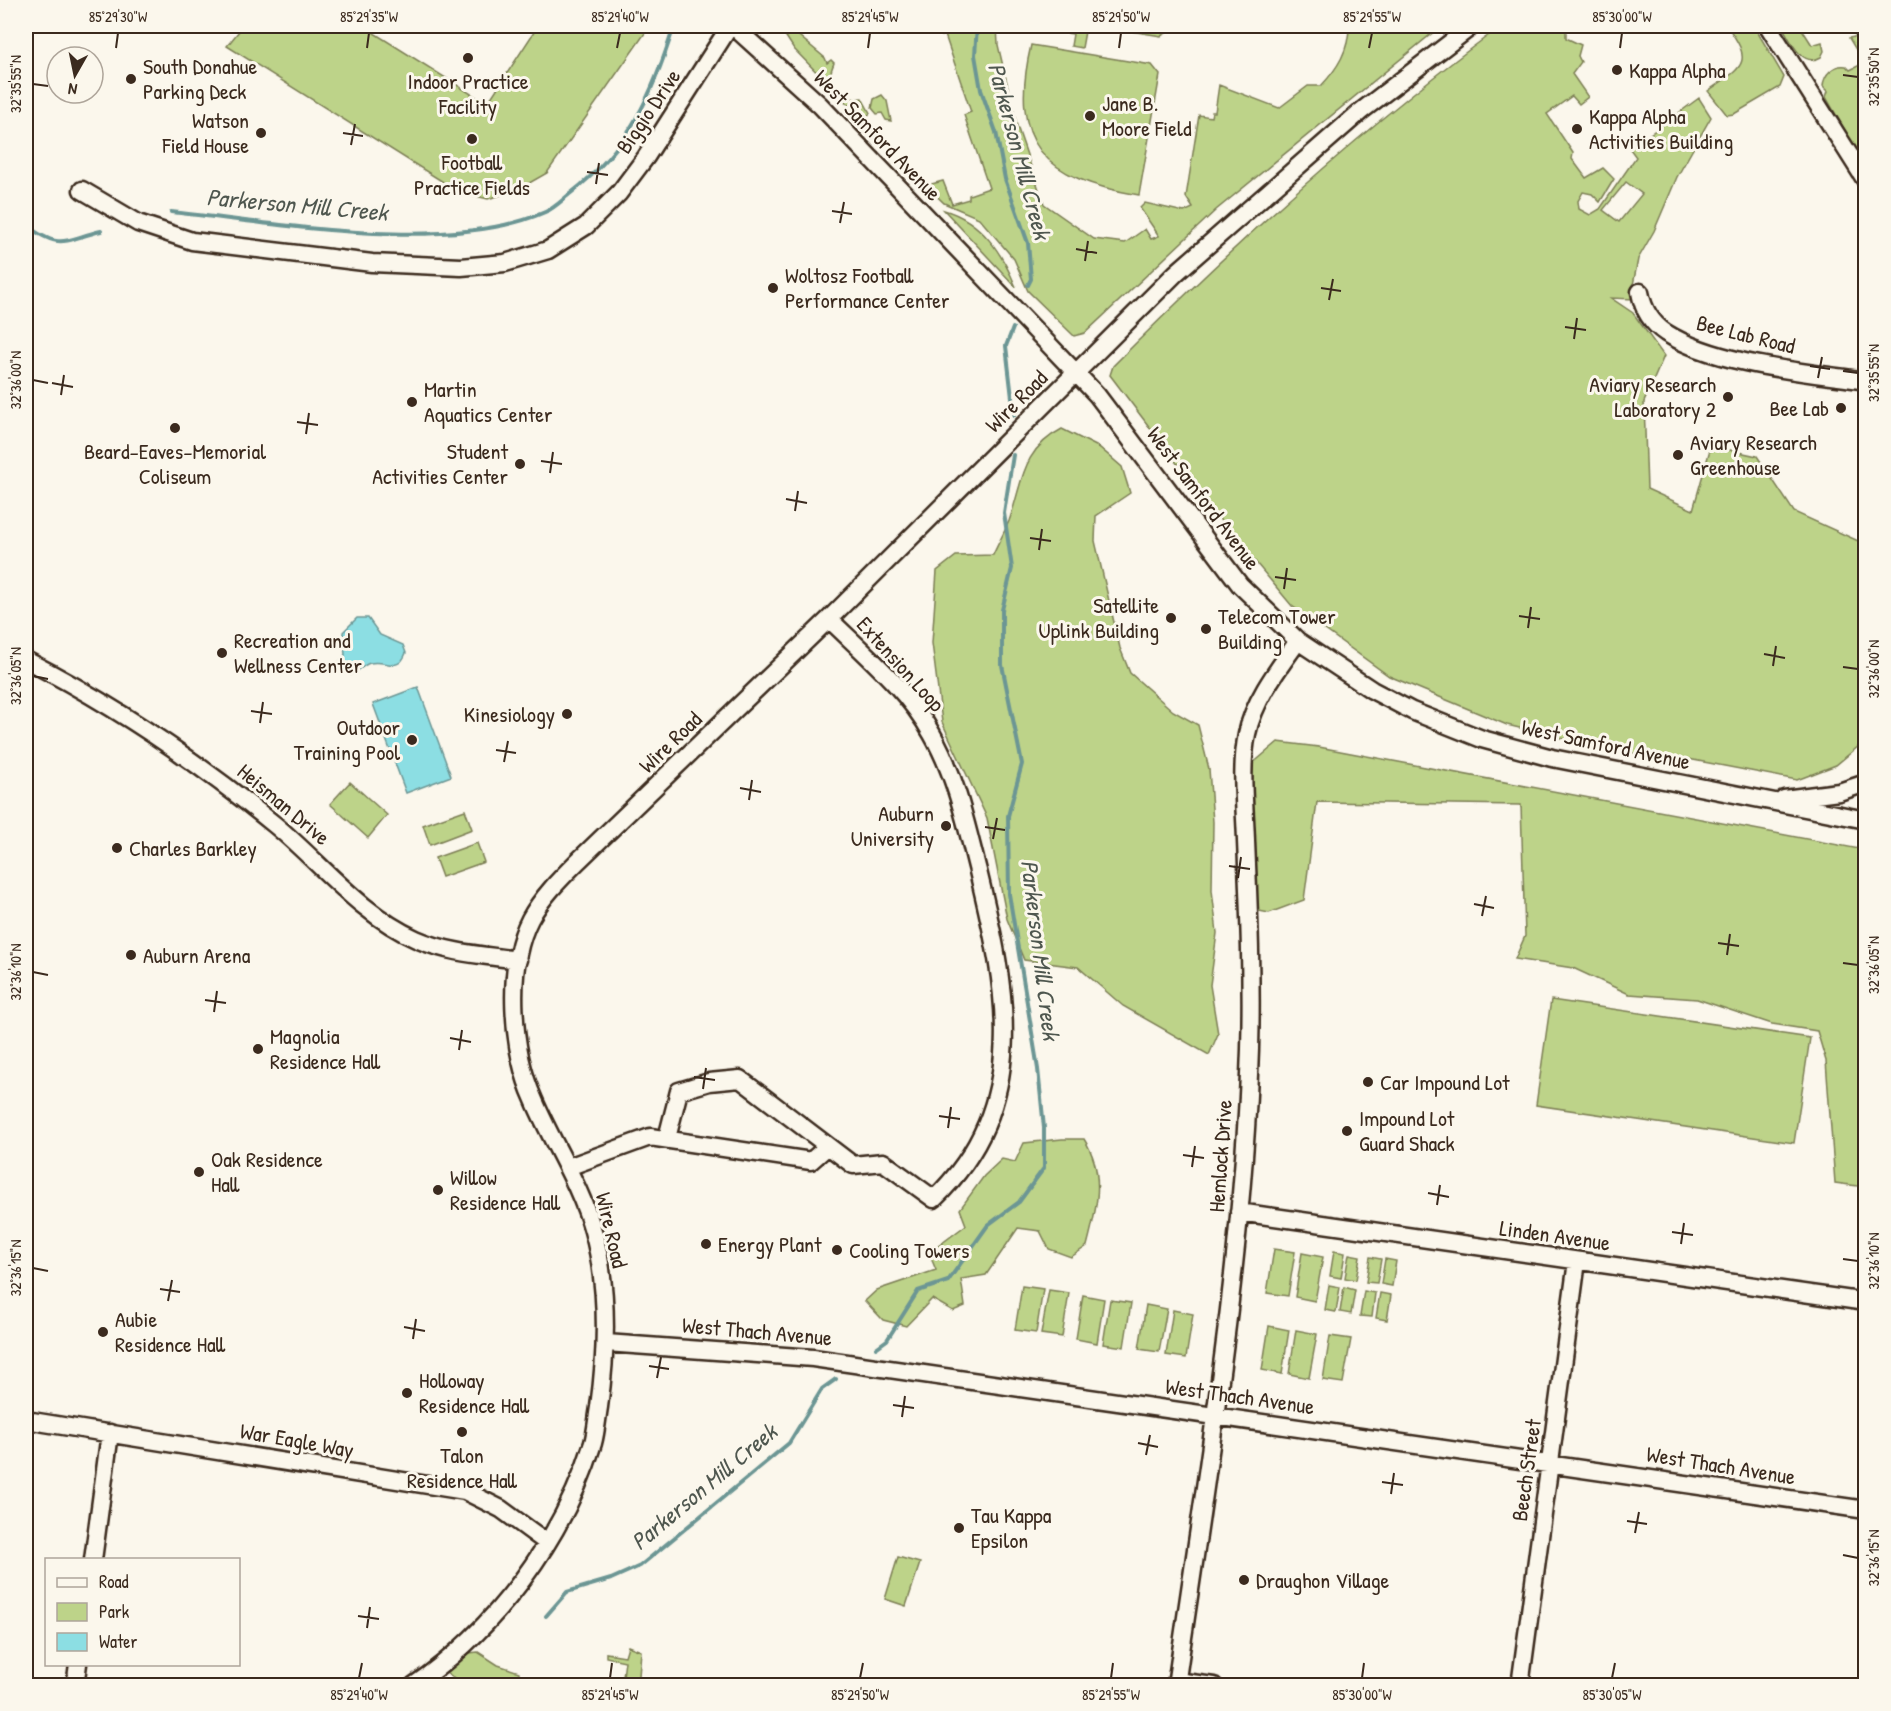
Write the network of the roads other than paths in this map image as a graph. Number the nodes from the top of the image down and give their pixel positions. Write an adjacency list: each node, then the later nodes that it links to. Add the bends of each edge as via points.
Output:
1 (731, 26): 5 (street, Biggio Drive, via 619,193 586,226 548,250 505,263 461,267 372,263 192,241 138,224); 7 (street, West Samford Avenue, via 820,105)
2 (1472, 26): 7 (street, Wire Road, via 1360,112 1218,234)
3 (1768, 26): 4 (street)
4 (1866, 181)
5 (82, 190)
6 (1640, 292): 8 (street, Bee Lab Road, via 1650,319 1665,333 1690,345 1733,358)
7 (1076, 373): 9 (street, Wire Road); 10 (street, West Samford Avenue, via 1150,462 1240,585)
8 (1866, 381)
9 (829, 619): 15 (street, Wire Road, via 561,878 529,920); 17 (street, Extension Loop, via 905,696 931,733 951,773 993,935 1004,1036 1000,1082 988,1126 956,1178 934,1199 883,1162 853,1165)
10 (1298, 641): 13 (street, West Samford Avenue, via 1372,690 1482,739 1552,758); 19 (street, Hemlock Drive, via 1272,678 1246,736 1250,1050)
11 (26, 660): 15 (street, Heisman Drive, via 127,716 208,771 310,855 375,916 430,944)
12 (1866, 783): 13 (street, via 1839,792)
13 (1771, 801): 14 (street, West Samford Avenue)
14 (1866, 820)
15 (518, 960): 18 (street, Wire Road, via 515,1014 520,1057 533,1099)
16 (668, 1138): 17 (street, via 811,1161); 17 (street, Extension Loop, via 679,1090 740,1079); 18 (street, via 650,1137)
17 (828, 1146)
18 (568, 1167): 22 (street, Wire Road, via 594,1234)
19 (1239, 1212): 20 (street, Linden Avenue); 23 (street, Hemlock Drive)
20 (1577, 1261): 21 (street, Linden Avenue); 26 (street, Beech Street)
21 (1866, 1302)
22 (606, 1343): 23 (street, West Thach Avenue, via 813,1358); 28 (street, Wire Road, via 594,1440 579,1482)
23 (1215, 1414): 26 (street, West Thach Avenue); 31 (street, Hemlock Drive)
24 (26, 1420): 25 (street, War Eagle Way)
25 (110, 1433): 28 (street, War Eagle Way, via 465,1491 501,1509); 29 (street)
26 (1550, 1463): 27 (street, West Thach Avenue); 35 (street, Beech Street)
27 (1866, 1510)
28 (546, 1542): 33 (street, Wire Road, via 518,1583 468,1641 449,1661)
29 (93, 1558)
30 (78, 1666): 32 (street)
31 (1176, 1683): 34 (street)
32 (75, 1686)
33 (413, 1686)
34 (1214, 1686)
35 (1520, 1686)

